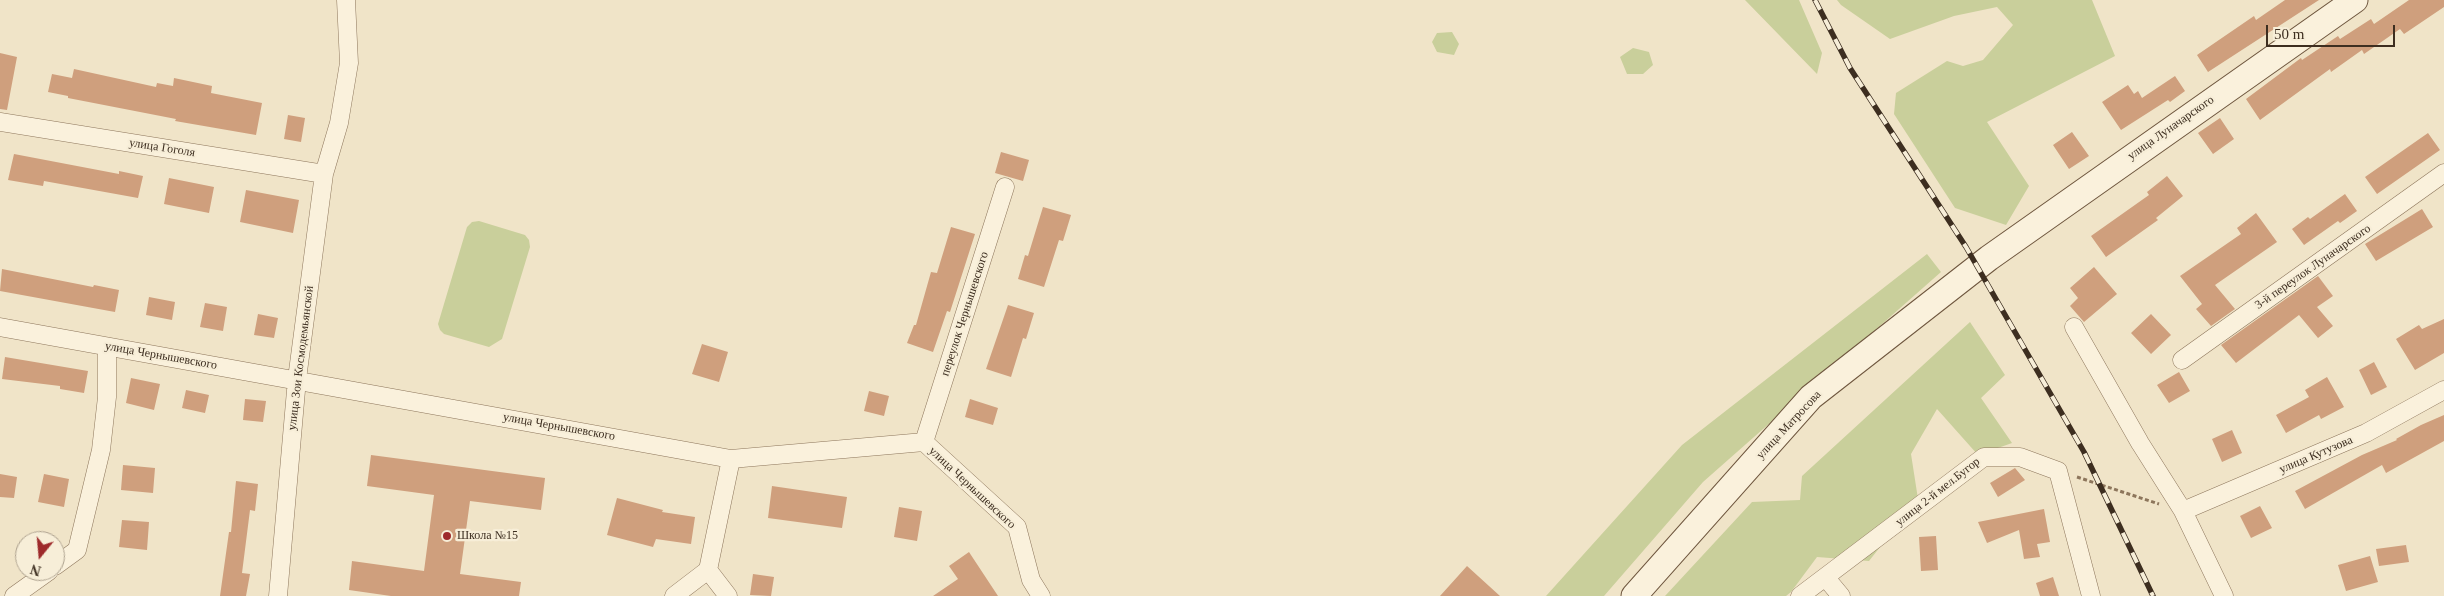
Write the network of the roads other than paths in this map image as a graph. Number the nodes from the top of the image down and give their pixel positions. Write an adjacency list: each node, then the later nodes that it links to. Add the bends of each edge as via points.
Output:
1 (346, 0): 5 (street, улица Зои Космодемьянской, via 349,63 339,122)
2 (2355, 0): 7 (main road, улица Луначарского)
3 (0, 122): 5 (street, улица Гоголя)
4 (2444, 173): 11 (street, 3-й переулок Луначарского)
5 (324, 174): 12 (street, улица Зои Космодемьянской)
6 (1005, 187): 14 (street, переулок Чернышевского)
7 (1989, 258): 26 (main road, улица Матросова, via 1811,397)
8 (0, 327): 10 (street, улица Чернышевского)
9 (2074, 327): 16 (street)
10 (107, 347): 12 (street, улица Чернышевского); 17 (street, via 107,397 101,450 77,550)
11 (2182, 360)
12 (297, 379): 15 (street, улица Чернышевского); 22 (street, улица Зои Космодемьянской)
13 (2444, 390): 16 (street, улица Кутузова, via 2366,434)
14 (924, 442): 15 (street, улица Чернышевского); 25 (street, улица Чернышевского, via 1017,527 1031,580)
15 (731, 459): 18 (street)
16 (2183, 511): 30 (street)
17 (65, 559)
18 (708, 570): 23 (street); 24 (street)
19 (1826, 578): 27 (street, улица 2-й мел.Бугор); 28 (street); 29 (street, улица 2-й мел.Бугор, via 1984,457 2020,457 2058,471)
20 (35, 581): 21 (street)
21 (14, 596)
22 (278, 596)
23 (674, 596)
24 (728, 596)
25 (1041, 596)
26 (1634, 596)
27 (1800, 596)
28 (1841, 596)
29 (2091, 596)
30 (2224, 596)

